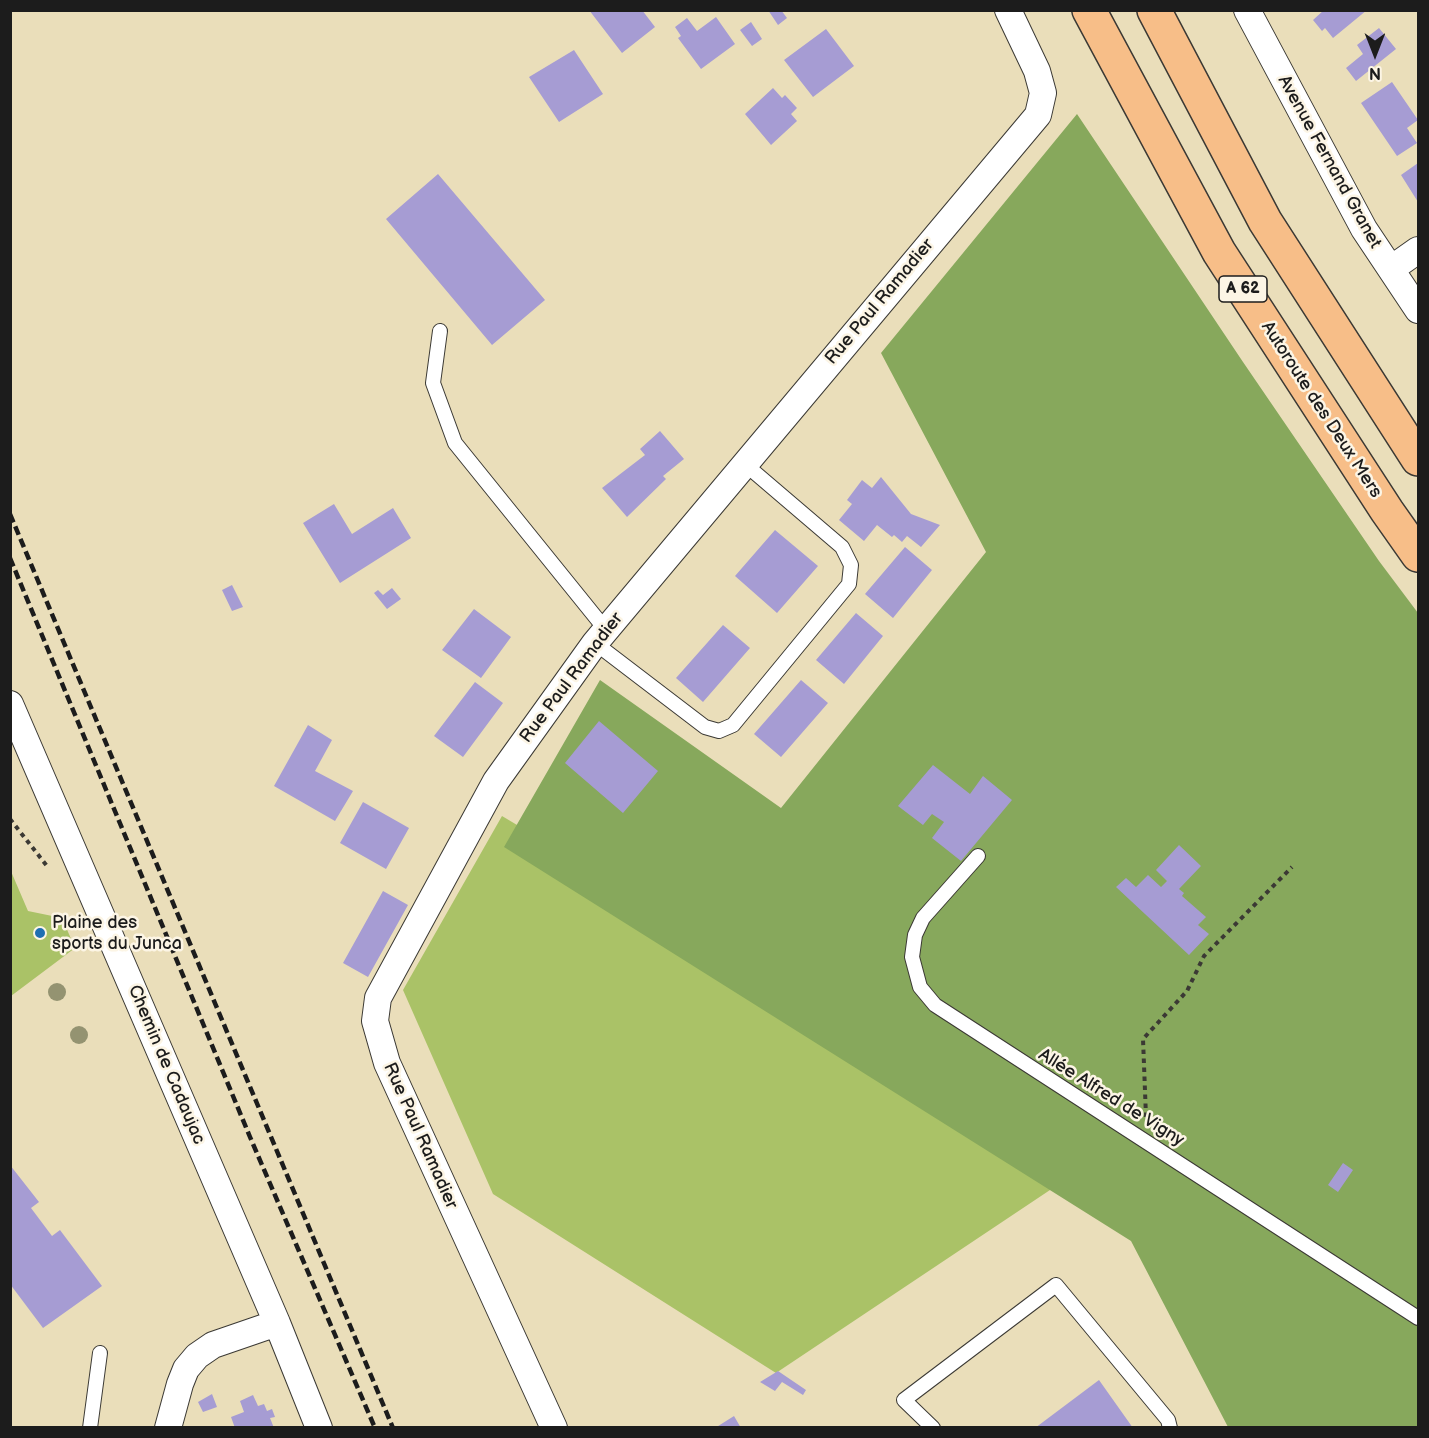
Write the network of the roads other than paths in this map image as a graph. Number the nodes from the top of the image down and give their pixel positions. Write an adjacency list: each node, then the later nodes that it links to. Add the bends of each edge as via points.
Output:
1 (1008, 10): 10 (street, Rue Paul Ramadier, via 1037,71 1043,93 1038,115)
2 (1089, 10): 11 (highway, Autoroute des Deux Mers / A 62, via 1219,252 1387,512)
3 (1154, 10): 9 (highway, via 1265,221)
4 (1247, 10): 6 (street, Avenue Fernand Granet, via 1364,229)
5 (1419, 250): 6 (street)
6 (1391, 269): 7 (street, Avenue Fernand Granet)
7 (1419, 310)
8 (440, 331): 12 (lane, via 433,383 455,443)
9 (1419, 459)
10 (746, 465): 12 (street, Rue Paul Ramadier); 12 (lane, via 842,547 850,565 849,584 733,725 719,731 705,727)
11 (1419, 555)
12 (601, 637): 21 (street, Rue Paul Ramadier, via 496,781 378,998 374,1012 387,1063)
13 (10, 704): 16 (street, Chemin de Cadaujac)
14 (978, 856): 15 (lane, Allée Alfred de Vigny, via 923,918 915,935 912,957 920,987 935,1005)
15 (1419, 1317)
16 (277, 1323): 19 (street, via 213,1345 197,1356 183,1377); 20 (street, Chemin de Cadaujac)
17 (100, 1353): 18 (lane)
18 (90, 1428)
19 (168, 1428)
20 (319, 1428)
21 (554, 1428)
22 (933, 1428): 23 (lane, via 904,1400 1056,1284)
23 (1170, 1428)

